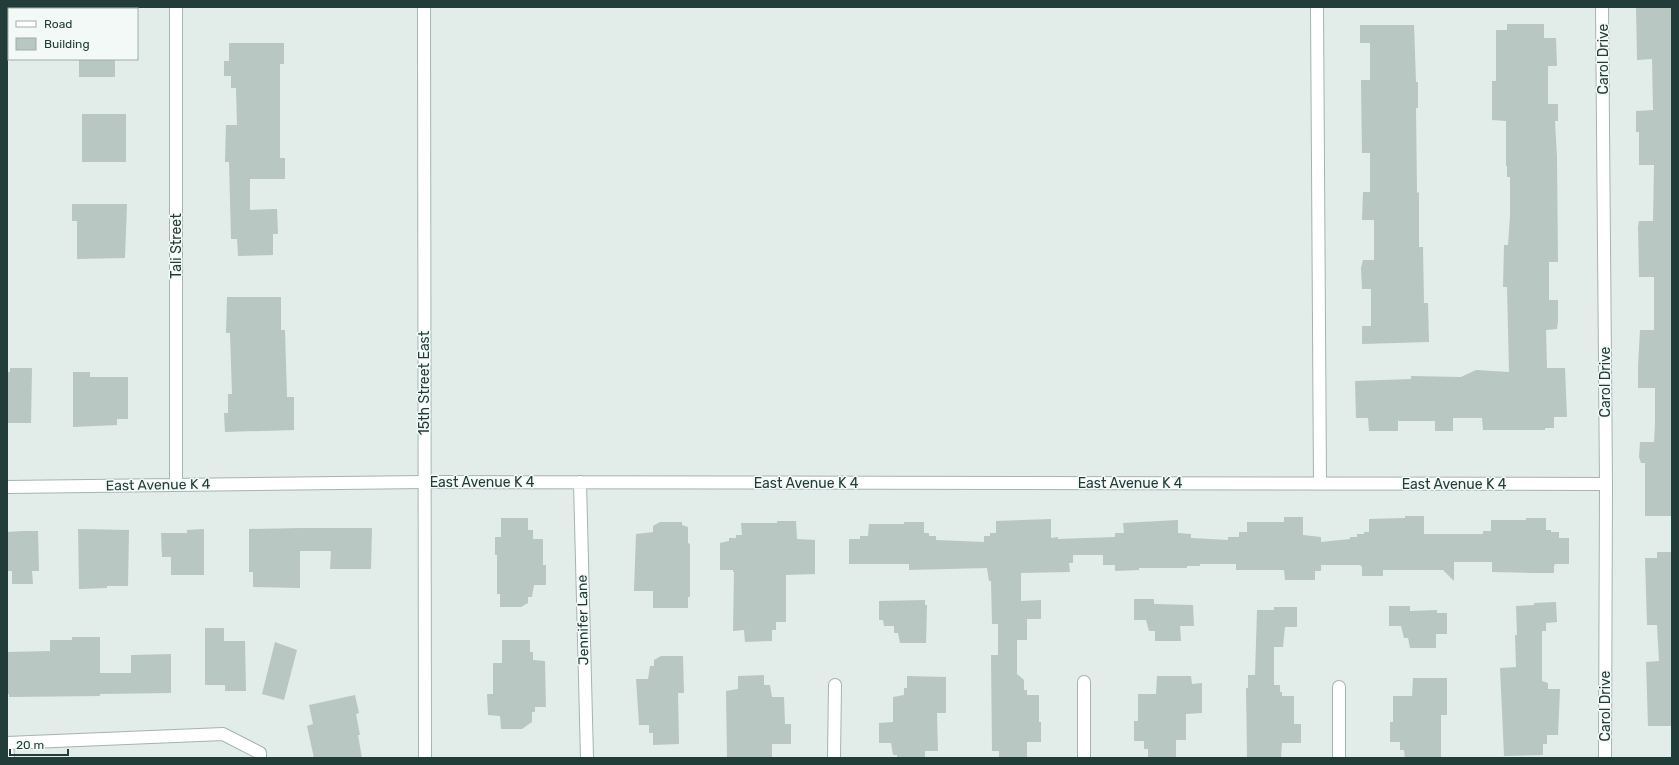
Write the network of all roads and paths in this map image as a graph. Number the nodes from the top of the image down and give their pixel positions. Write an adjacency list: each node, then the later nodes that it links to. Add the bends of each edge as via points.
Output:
1 (176, 7): 9 (street, Tali Street)
2 (424, 7): 5 (street, 15th Street East)
3 (1317, 7): 7 (street)
4 (1602, 7): 8 (street, Carol Drive)
5 (424, 482): 6 (street, East Avenue K 4); 9 (street, East Avenue K 4); 17 (street, 15th Street East)
6 (580, 482): 7 (street, East Avenue K 4); 18 (street, Jennifer Lane)
7 (1320, 484): 8 (street, East Avenue K 4)
8 (1606, 484): 22 (street, Carol Drive)
9 (176, 485): 10 (street, East Avenue K 4)
10 (7, 487)
11 (1084, 682): 20 (street)
12 (835, 685): 19 (street)
13 (1339, 687): 21 (street)
14 (7, 743): 15 (street, via 223,734); 16 (street)
15 (260, 755)
16 (8, 758)
17 (425, 758)
18 (587, 758)
19 (834, 758)
20 (1084, 758)
21 (1339, 758)
22 (1605, 758)

